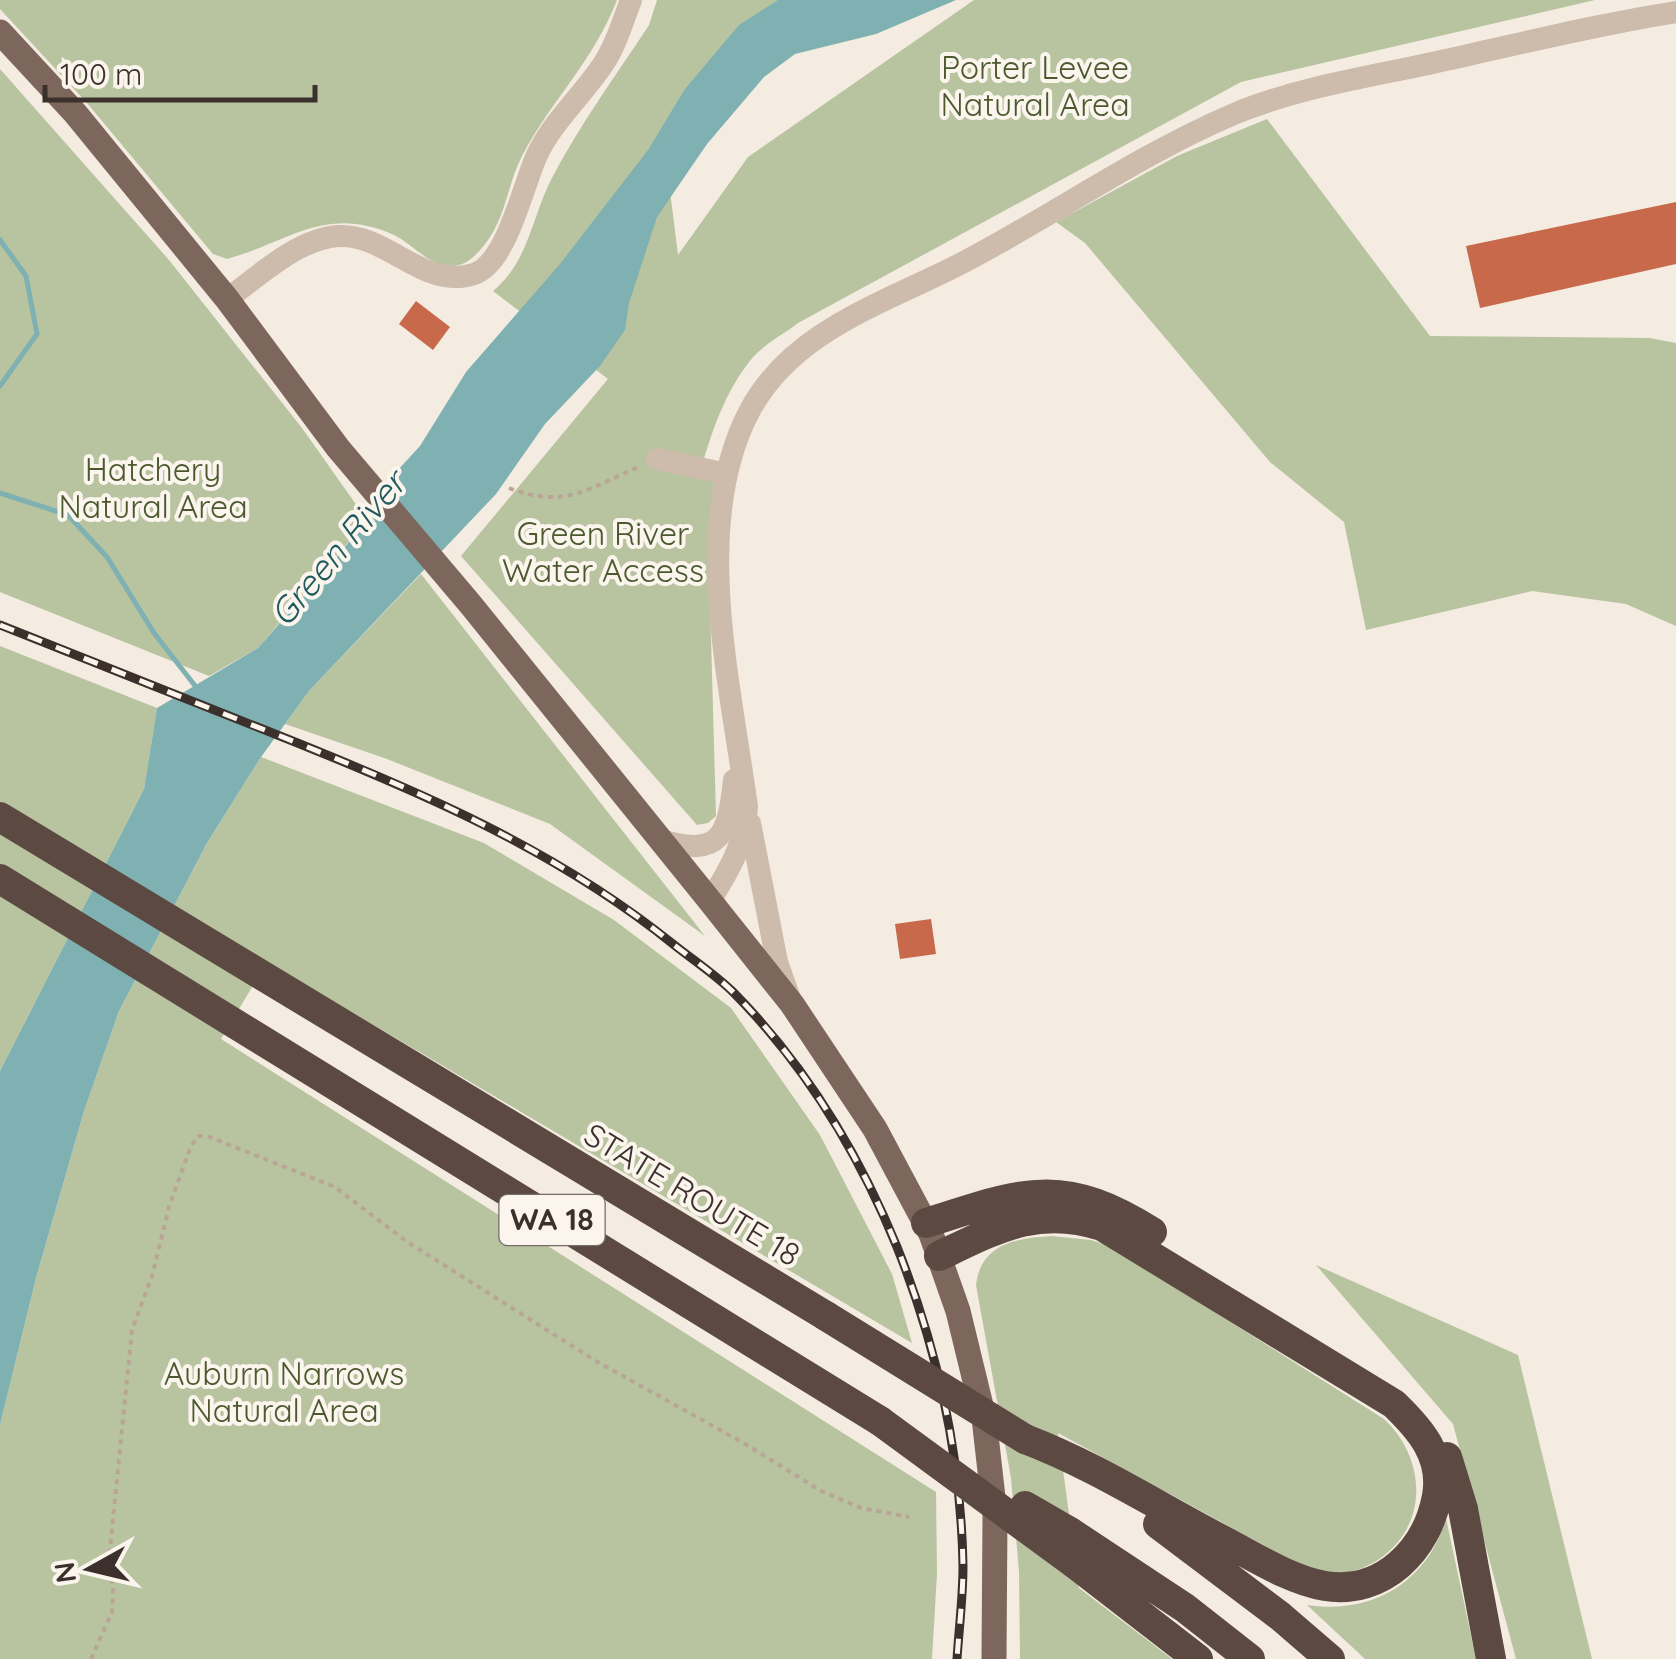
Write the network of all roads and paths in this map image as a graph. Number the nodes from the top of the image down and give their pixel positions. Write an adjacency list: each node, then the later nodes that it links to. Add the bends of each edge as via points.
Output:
1 (631, 0): 4 (street, via 606,60 537,155 498,253 485,268 436,274 355,236 335,236 288,256)
2 (1676, 12): 6 (street, via 1304,91 1183,137 965,262 808,342 784,362 750,412)
3 (0, 32): 4 (main road)
4 (227, 299): 11 (main road, via 338,448)
5 (657, 459): 6 (street); 7 (path, via 562,499)
6 (728, 474): 8 (street, via 720,590)
7 (510, 488)
8 (734, 717): 9 (street); 11 (street, via 730,818 719,837 689,848)
9 (747, 807): 13 (street, via 739,850); 14 (street, via 776,962)
10 (2, 818): 18 (highway, STATE ROUTE 18 / WA 18, bridge)
11 (661, 840): 13 (main road)
12 (0, 879): 17 (highway, WA 18)
13 (710, 901): 14 (main road)
14 (792, 1004): 15 (main road, via 875,1129)
15 (926, 1223): 16 (main road); 25 (highway, via 1029,1195 1090,1199 1116,1209 1402,1395 1421,1413 1450,1464)
16 (939, 1256): 18 (highway, via 1042,1216 1102,1226 1394,1404 1428,1443 1439,1484 1425,1531 1405,1560 1376,1581 1328,1586 1251,1556); 21 (main road, via 984,1418 994,1514)
17 (880, 1421): 22 (highway, bridge); 23 (highway, WA 18, bridge, via 1070,1532)
18 (1077, 1465): 24 (highway)
19 (909, 1517): 20 (path, via 821,1491 580,1351 406,1241 335,1187 199,1136 168,1207 129,1343 108,1559 112,1612)
20 (91, 1659)
21 (994, 1659)
22 (1198, 1659)
23 (1250, 1659)
24 (1330, 1659)
25 (1491, 1659)

